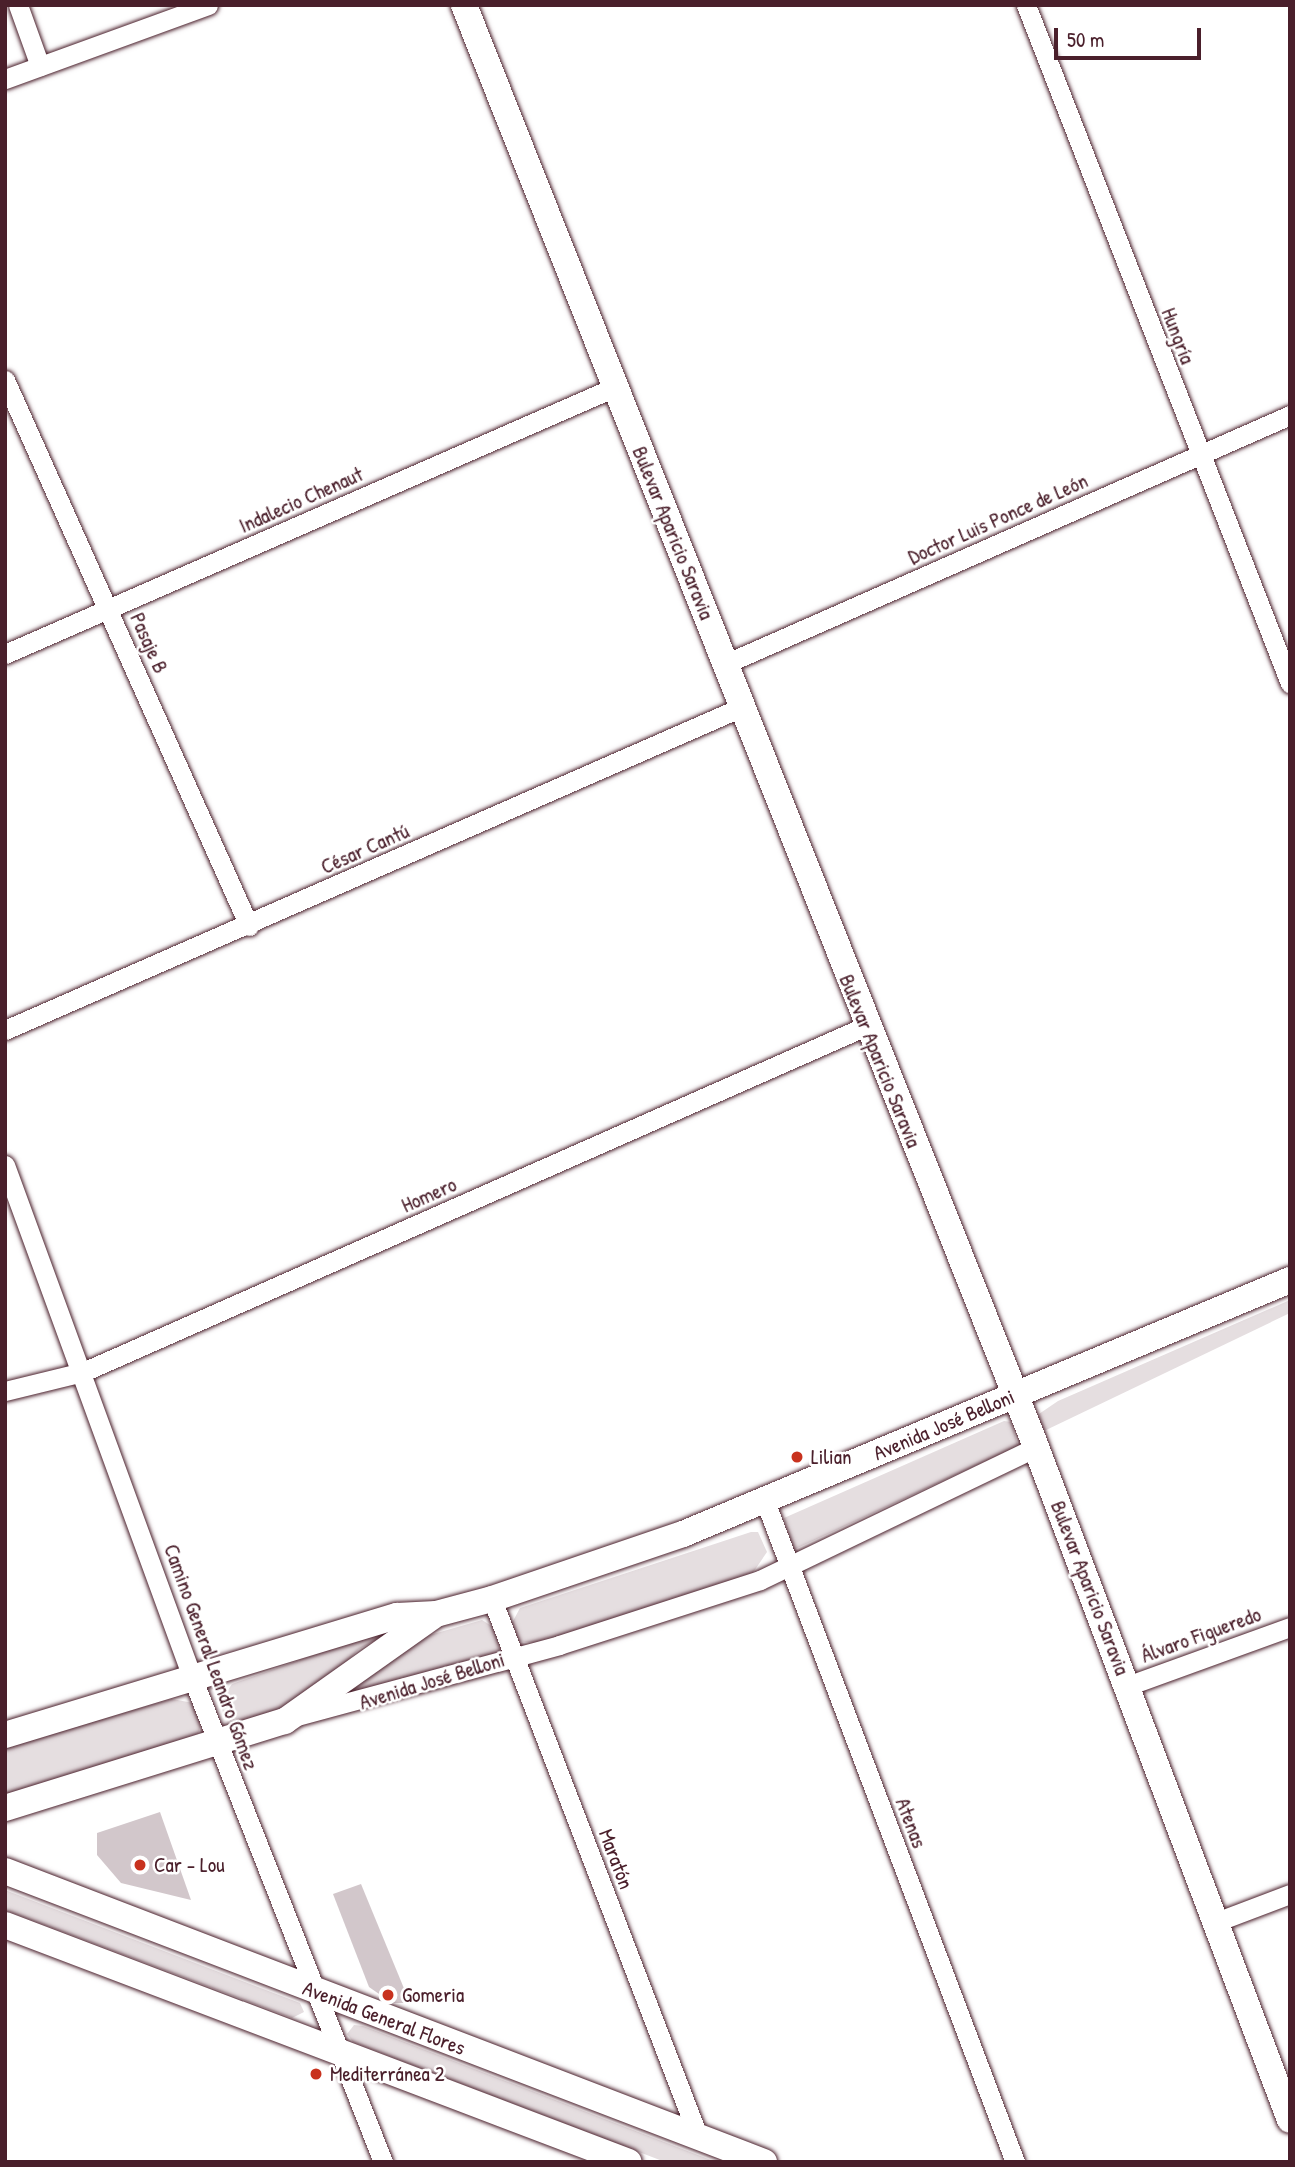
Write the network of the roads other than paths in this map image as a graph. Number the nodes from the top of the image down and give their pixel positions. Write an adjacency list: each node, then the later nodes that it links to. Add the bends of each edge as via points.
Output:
1 (18, 5): 5 (street)
2 (208, 5): 5 (street)
3 (464, 5): 8 (main road, Bulevar Aparicio Saravia)
4 (1026, 5): 10 (street, Hungría)
5 (40, 66): 6 (street)
6 (5, 79)
7 (5, 380): 11 (street, Pasaje B)
8 (615, 387): 11 (street, Indalecio Chenaut); 13 (main road, Bulevar Aparicio Saravia)
9 (1290, 415): 10 (street, Doctor Luis Ponce de León)
10 (1200, 455): 13 (street, Doctor Luis Ponce de León); 14 (street, Hungría)
11 (109, 609): 12 (street, Indalecio Chenaut); 16 (street, Pasaje B)
12 (5, 654)
13 (725, 664): 15 (main road, Bulevar Aparicio Saravia)
14 (1290, 683)
15 (742, 707): 16 (street, César Cantú); 17 (main road, Bulevar Aparicio Saravia)
16 (249, 926): 18 (street, César Cantú)
17 (866, 1026): 21 (street, Homero); 23 (main road, Bulevar Aparicio Saravia)
18 (5, 1030)
19 (5, 1165): 21 (street, Camino General Leandro Gómez)
20 (1290, 1280): 23 (main road, Avenida José Belloni)
21 (83, 1372): 22 (street, Homero); 31 (street, Camino General Leandro Gómez)
22 (5, 1391)
23 (1015, 1396): 24 (main road, Bulevar Aparicio Saravia); 25 (main road, Avenida José Belloni)
24 (1036, 1447): 26 (street, Avenida José Belloni); 32 (main road, Bulevar Aparicio Saravia)
25 (765, 1501): 26 (street, Atenas); 27 (main road, Avenida José Belloni)
26 (790, 1567): 30 (street, Avenida José Belloni); 48 (street, Atenas)
27 (492, 1599): 28 (main road, Avenida José Belloni); 30 (street, Maratón)
28 (436, 1614): 31 (main road, Avenida José Belloni, via 397,1616); 33 (main road, Avenida José Belloni, via 389,1641)
29 (1290, 1627): 32 (street, Álvaro Figueredo)
30 (513, 1657): 33 (street, Avenida José Belloni); 44 (street, Maratón)
31 (192, 1676): 34 (main road, Avenida José Belloni); 35 (street, Camino General Leandro Gómez)
32 (1127, 1686): 39 (main road, Bulevar Aparicio Saravia)
33 (292, 1718): 35 (main road, Avenida José Belloni)
34 (5, 1735)
35 (216, 1740): 36 (main road, Avenida José Belloni); 41 (street, Camino General Leandro Gómez)
36 (5, 1808)
37 (5, 1871): 41 (main road, Avenida General Flores)
38 (1290, 1894): 39 (street)
39 (1216, 1922): 43 (main road, Bulevar Aparicio Saravia)
40 (7, 1927): 42 (main road)
41 (316, 1992): 42 (street, Camino General Leandro Gómez); 44 (main road, Avenida General Flores)
42 (341, 2056): 45 (street, Camino General Leandro Gómez); 46 (main road)
43 (1290, 2120)
44 (698, 2136): 47 (main road, Avenida General Flores)
45 (383, 2162)
46 (629, 2162)
47 (764, 2162)
48 (1015, 2162)

